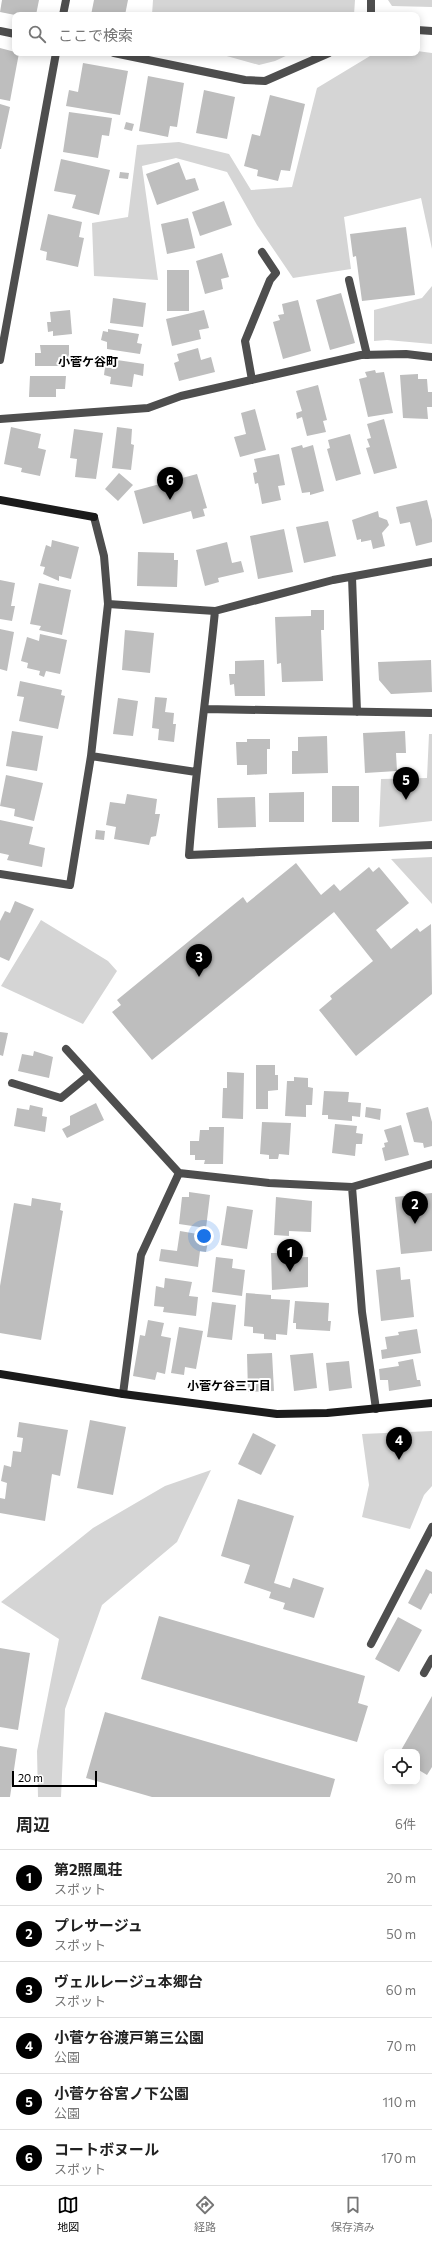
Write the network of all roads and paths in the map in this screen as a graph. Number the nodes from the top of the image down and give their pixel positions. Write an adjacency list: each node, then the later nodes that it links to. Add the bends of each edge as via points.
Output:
1 (66, 0): 3 (street)
2 (371, 0): 4 (street)
3 (64, 12)
4 (371, 12)
5 (420, 30): 7 (street)
6 (0, 31): 8 (street)
7 (432, 31)
8 (12, 33)
9 (55, 56): 16 (street)
10 (129, 56): 11 (street, via 245,80 266,81)
11 (322, 56)
12 (262, 252): 17 (street, via 276,274 270,280 245,340)
13 (349, 280): 14 (street)
14 (367, 355): 15 (street, via 406,354); 17 (street)
15 (432, 357)
16 (0, 360)
17 (252, 380): 18 (street, via 181,396 148,408)
18 (0, 419)
19 (0, 500): 22 (street, via 94,517 104,556)
20 (432, 562): 21 (street)
21 (352, 577): 23 (street); 25 (street)
22 (108, 604): 23 (street); 27 (street)
23 (215, 611): 24 (street)
24 (205, 709): 25 (street); 28 (street)
25 (357, 712): 26 (street)
26 (432, 713)
27 (91, 756): 28 (street); 30 (street, via 70,885)
28 (196, 772): 29 (street, via 189,855)
29 (432, 845)
30 (0, 874)
31 (66, 1049): 32 (street)
32 (89, 1075): 33 (street, via 61,1098); 35 (street)
33 (12, 1083)
34 (432, 1164): 36 (street)
35 (180, 1173): 36 (street, via 269,1183); 38 (street, via 141,1255)
36 (352, 1187): 40 (street, via 362,1312)
37 (0, 1374): 38 (street)
38 (123, 1394): 40 (street, via 277,1414 327,1414)
39 (432, 1403): 40 (street)
40 (376, 1409)
41 (432, 1527): 42 (street)
42 (370, 1644)
43 (432, 1659): 44 (street)
44 (424, 1673)

